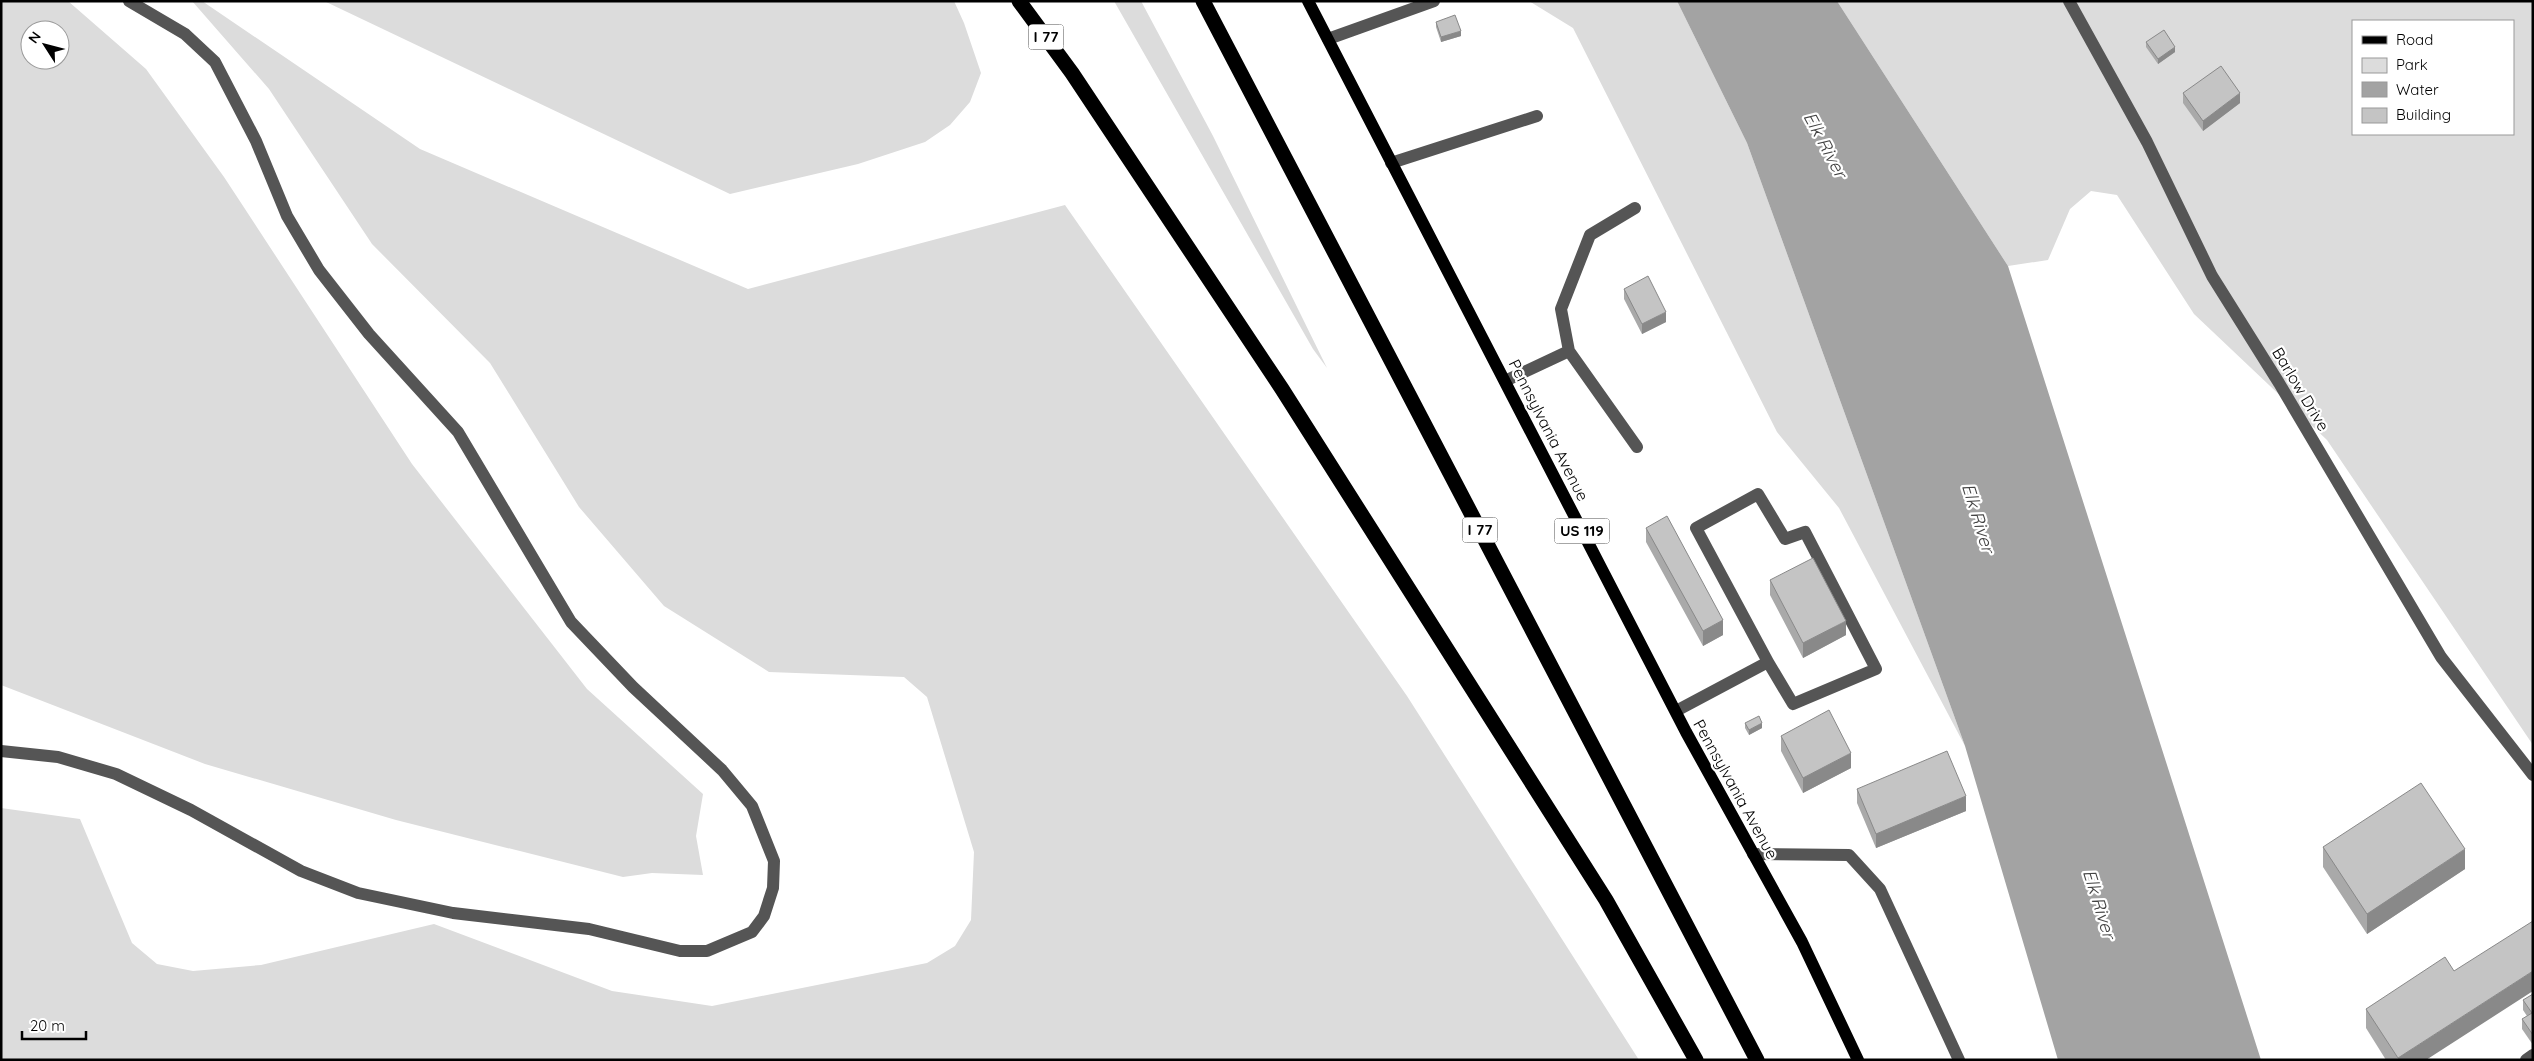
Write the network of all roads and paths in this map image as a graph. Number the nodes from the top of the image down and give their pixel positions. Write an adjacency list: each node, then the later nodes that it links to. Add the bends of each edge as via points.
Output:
1 (129, 1): 18 (street, via 185,34 216,62 256,141 287,216 319,270 369,334 458,432 571,622 633,687 722,770 752,806 774,861 773,888 764,916 752,932 707,951 680,951 589,929 453,913 358,893 301,872 191,810 116,774 58,758)
2 (1019, 1): 9 (highway, I 77)
3 (1026, 1): 9 (highway)
4 (1203, 1): 23 (highway, I 77)
5 (1308, 1): 8 (main road, Pennsylvania Avenue / US 119)
6 (1434, 1): 8 (street)
7 (2069, 1): 19 (street, Barlow Drive, via 2147,142 2212,276 2441,657)
8 (1328, 39): 11 (main road, Pennsylvania Avenue / US 119)
9 (1072, 74): 22 (highway, I 77, via 1282,388 1606,900)
10 (1537, 116): 11 (street)
11 (1392, 163): 14 (main road, Pennsylvania Avenue / US 119)
12 (1635, 208): 13 (street, via 1590,235 1562,309)
13 (1569, 351): 14 (street); 15 (street)
14 (1505, 381): 17 (main road, Pennsylvania Avenue / US 119)
15 (1638, 447)
16 (1768, 662): 16 (street, via 1793,704 1876,670 1805,532 1786,539 1758,494 1696,528); 17 (street)
17 (1676, 711): 20 (main road, Pennsylvania Avenue / US 119)
18 (1, 751)
19 (2533, 775)
20 (1753, 854): 24 (main road, Pennsylvania Avenue / US 119, via 1802,942); 25 (street, via 1849,855 1880,889)
21 (2533, 1055): 26 (street)
22 (1696, 1060)
23 (1756, 1060)
24 (1858, 1060)
25 (1959, 1060)
26 (2526, 1060)

